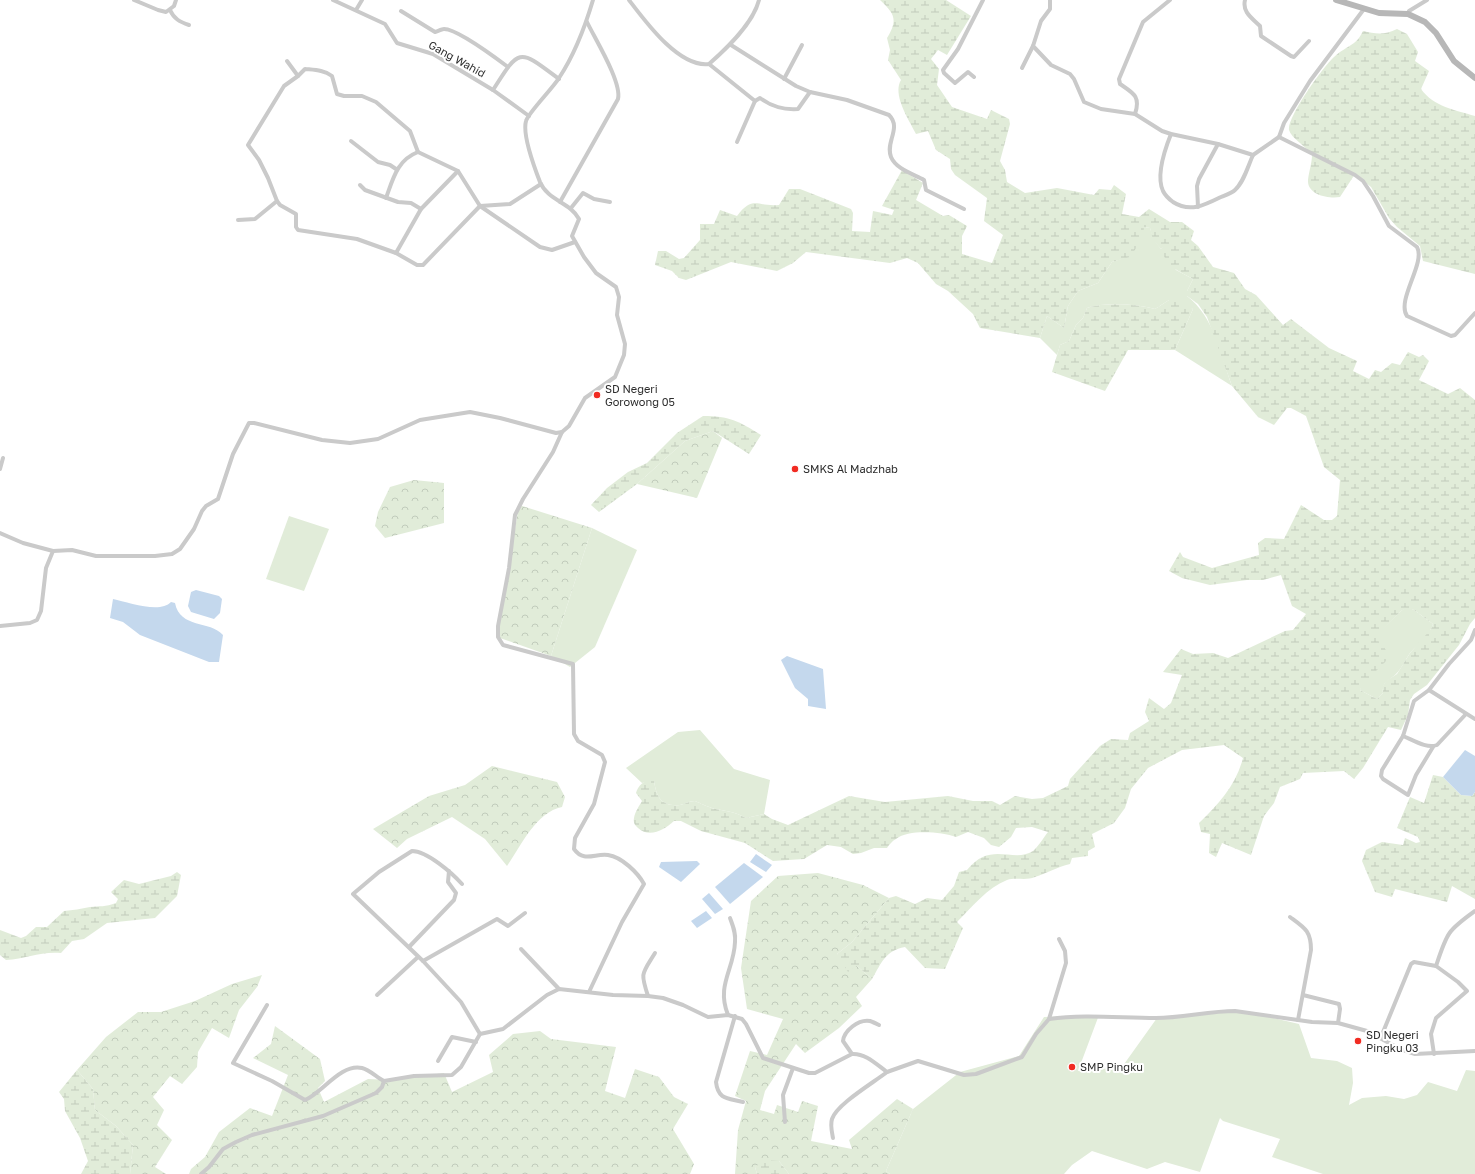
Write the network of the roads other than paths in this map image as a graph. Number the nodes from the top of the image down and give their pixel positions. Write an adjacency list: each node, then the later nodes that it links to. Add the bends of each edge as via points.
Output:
1 (134, 0): 15 (street, via 158,10)
2 (176, 0): 15 (street)
3 (333, 0): 16 (street, Gang Wahid)
4 (362, 0): 16 (street)
5 (593, 0): 19 (street)
6 (629, 0): 26 (street, via 654,32 676,53 697,63)
7 (759, 0): 22 (street, via 755,11)
8 (983, 0): 30 (street, via 958,49 943,70 955,83 968,72)
9 (1050, 0): 24 (street, via 1050,9 1041,21)
10 (1170, 0): 37 (street, via 1143,22 1119,79 1120,84 1137,99)
11 (1245, 0): 21 (street, via 1244,8 1260,26 1261,36 1291,56 1294,57)
12 (1336, 0): 14 (street)
13 (1427, 0): 18 (street)
14 (1364, 9): 31 (street, via 1379,13 1408,14 1425,22 1436,33 1454,61); 40 (street, via 1310,82 1284,123)
15 (170, 10): 20 (street, via 178,21)
16 (356, 10): 34 (street, Gang Wahid, via 385,24 398,43 433,54)
17 (401, 11): 27 (street, via 435,32 444,29 454,32)
18 (1409, 11)
19 (587, 22): 32 (street); 52 (street, via 610,66 620,93)
20 (189, 25)
21 (1309, 40)
22 (731, 45): 26 (street); 33 (street)
23 (802, 45): 33 (street)
24 (1033, 46): 28 (street); 37 (street, via 1052,65 1070,74 1084,102 1090,106)
25 (287, 61): 29 (street)
26 (709, 64): 36 (street)
27 (508, 67): 32 (street, via 518,57 523,56 534,60); 34 (street)
28 (1022, 68)
29 (298, 76): 44 (street, via 305,69 328,73 332,76 337,94 362,96 376,102 410,131); 51 (street, via 284,86 248,145 262,166)
30 (974, 77)
31 (1475, 78)
32 (559, 79): 38 (street)
33 (784, 79): 35 (street)
34 (493, 90): 38 (street, Gang Wahid)
35 (810, 92): 36 (street, via 798,108 779,108 760,98); 58 (street, via 847,100 889,115 894,125 891,158 902,169 924,180 926,190)
36 (755, 101): 42 (street)
37 (1135, 114): 39 (street)
38 (529, 116): 48 (street, via 525,123 526,135)
39 (1171, 134): 43 (street); 55 (street, via 1163,159 1163,192 1180,207)
40 (1279, 137): 45 (street); 62 (street, via 1363,180 1389,226 1417,247 1418,256 1406,303 1407,316 1451,336 1455,335)
41 (351, 141): 46 (street, via 378,162)
42 (737, 142)
43 (1218, 144): 45 (street); 55 (street, via 1199,179)
44 (418, 152): 46 (street, via 404,160); 47 (street)
45 (1253, 155): 55 (street, via 1235,191)
46 (396, 169): 50 (street)
47 (458, 171): 54 (street); 57 (street)
48 (541, 184): 52 (street, via 546,192); 54 (street, via 510,204)
49 (360, 185): 50 (street, via 365,190)
50 (386, 198): 57 (street, via 411,203)
51 (277, 201): 59 (street, via 255,219); 61 (street, via 296,214 298,230 357,239)
52 (560, 202): 56 (street)
53 (610, 202): 56 (street, via 594,199 583,193)
54 (480, 206): 60 (street, via 543,249 558,249); 61 (street, via 423,265 414,264)
55 (1198, 207)
56 (571, 208): 60 (street, via 579,219 572,236)
57 (421, 209): 61 (street)
58 (964, 209)
59 (238, 220)
60 (575, 242): 63 (street, via 596,272 616,287 619,297 617,315 625,344 624,355 615,377 585,398 569,426)
61 (396, 253)
62 (1475, 313)
63 (562, 432): 67 (street, via 556,433 470,412 420,420 378,439 350,443 322,440 249,423 233,454 218,499 202,511 194,529 180,549 172,554 156,556 96,556 72,550); 89 (street, via 515,516 498,637 503,645 573,664 574,734 578,741 602,755 605,762 594,804 575,838 574,849 582,857 614,856 638,874 644,884 622,922)
64 (4, 458): 65 (street)
65 (0, 469)
66 (0, 533): 67 (street, via 23,543)
67 (53, 551): 68 (street, via 46,568 41,611 37,620)
68 (0, 626)
69 (1475, 630): 70 (street, via 1471,640)
70 (1429, 690): 71 (street); 73 (street, via 1414,701)
71 (1466, 714): 72 (street); 74 (street, via 1438,745)
72 (1475, 719)
73 (1403, 736): 74 (street); 74 (street, via 1382,770 1381,776 1408,795)
74 (1433, 747)
75 (449, 871): 76 (street); 82 (street, via 448,882 456,893 454,900); 82 (street, via 422,852 412,851 352,894)
76 (462, 884)
77 (1475, 911): 87 (street, via 1450,930)
78 (526, 913): 86 (street, via 508,926 497,919)
79 (1290, 917): 91 (street, via 1304,927 1311,939 1312,950)
80 (730, 918): 94 (street, via 735,943 723,996)
81 (1059, 939): 96 (street, via 1065,951 1066,963)
82 (409, 947): 85 (street)
83 (521, 949): 88 (street)
84 (655, 953): 92 (street, via 643,972 642,979)
85 (418, 957): 86 (street); 90 (street)
86 (423, 961): 100 (street, via 461,1002)
87 (1436, 966): 101 (street, via 1414,962 1411,964); 105 (street, via 1467,991 1436,1018 1431,1034)
88 (559, 990): 89 (street); 100 (street, via 547,995 503,1029)
89 (589, 992): 92 (street, via 613,996)
90 (377, 995)
91 (1303, 995): 97 (street); 98 (street, via 1339,1004)
92 (648, 996): 94 (street, via 663,998 708,1017)
93 (268, 1006): 109 (street, via 232,1063 272,1081 305,1100 340,1073 356,1068)
94 (728, 1015): 95 (street)
95 (735, 1016): 107 (street, via 746,1024 763,1058); 110 (street, via 716,1082 720,1095)
96 (1049, 1019): 97 (street, via 1157,1018 1235,1011); 108 (street, via 1022,1057 976,1074 964,1075 918,1061)
97 (1298, 1020): 98 (street)
98 (1338, 1023): 101 (street)
99 (880, 1025): 104 (street, via 865,1021 846,1032 843,1042)
100 (480, 1034): 102 (street)
101 (1381, 1037): 105 (street, via 1400,1049 1415,1054)
102 (476, 1042): 106 (street, via 452,1037); 109 (street, via 461,1067 452,1075)
103 (1475, 1051): 105 (street)
104 (852, 1054): 107 (street, via 815,1073); 108 (street, via 864,1056)
105 (1434, 1054)
106 (438, 1061)
107 (793, 1068): 111 (street, via 783,1095)
108 (887, 1072): 112 (street, via 844,1104 834,1116 831,1125)
109 (384, 1080): 113 (street, via 376,1093 330,1113 252,1135 223,1149)
110 (743, 1102)
111 (785, 1122)
112 (833, 1138)
113 (201, 1174)

